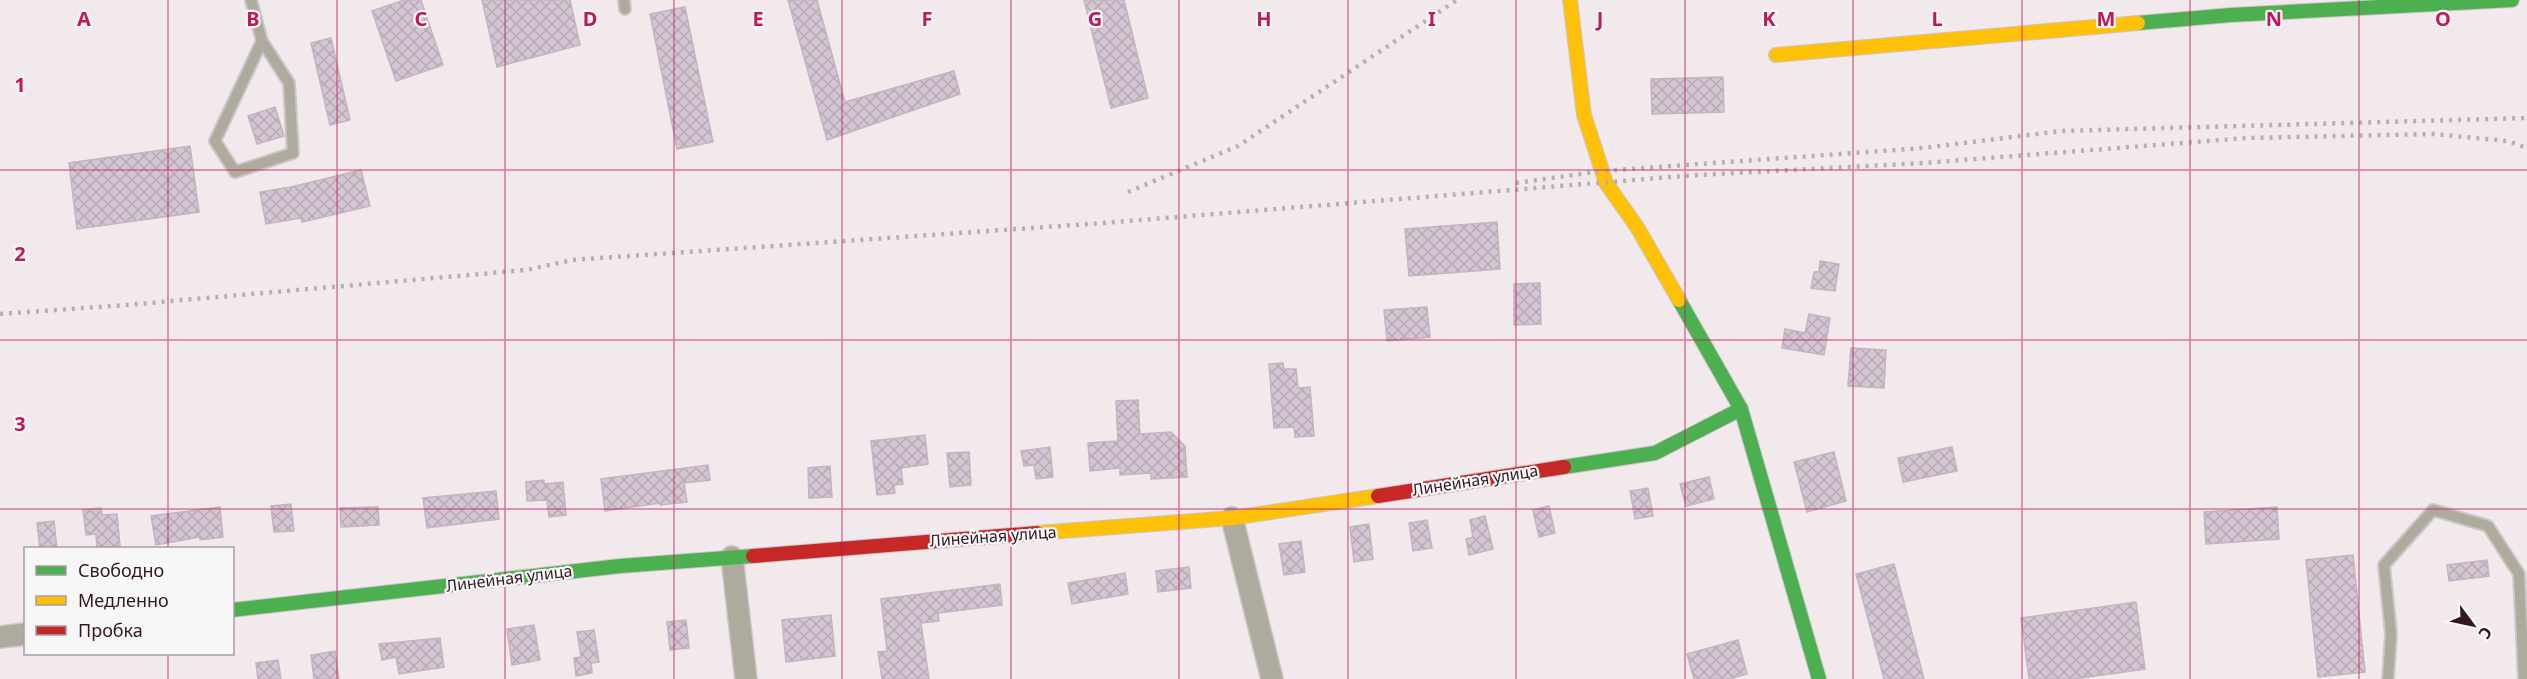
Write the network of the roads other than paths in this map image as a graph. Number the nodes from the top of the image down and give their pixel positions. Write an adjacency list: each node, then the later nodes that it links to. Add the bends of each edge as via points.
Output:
1 (252, 0): 4 (lane)
2 (1570, 0): 6 (street, via 1584,115 1606,183 1637,227)
3 (2512, 0): 5 (street, via 2231,15)
4 (262, 41): 4 (lane, via 214,141 234,172 293,153 289,83)
5 (1776, 55)
6 (1741, 410): 7 (street, Линейная улица, via 1655,453); 14 (street)
7 (1232, 518): 8 (street, Линейная улица); 13 (street)
8 (732, 557): 9 (street, Линейная улица); 12 (street)
9 (234, 610)
10 (24, 634): 11 (street)
11 (0, 637)
12 (746, 679)
13 (1272, 679)
14 (1819, 679)
15 (2388, 679): 16 (lane, via 2391,634 2384,565 2433,510 2488,526 2519,574)
16 (2524, 679)

